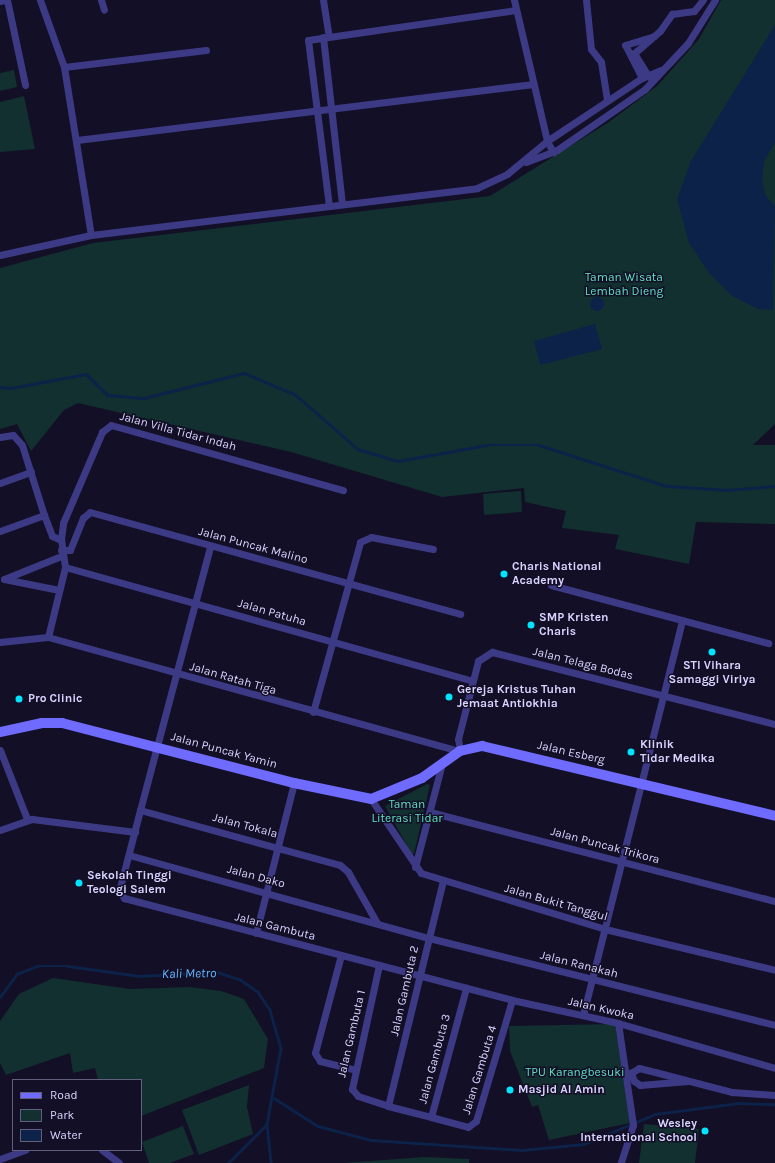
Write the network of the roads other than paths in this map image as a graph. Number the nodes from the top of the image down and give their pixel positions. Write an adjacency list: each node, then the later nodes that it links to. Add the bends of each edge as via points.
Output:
1 (4, 0): 10 (street)
2 (7, 0): 22 (street)
3 (40, 0): 17 (street)
4 (101, 0): 11 (street)
5 (323, 0): 14 (street)
6 (514, 0): 12 (street)
7 (586, 0): 23 (street, via 591,49 601,62)
8 (704, 0): 13 (street, via 694,11 672,14)
9 (715, 0): 18 (street, via 688,42)
10 (0, 1)
11 (104, 10)
12 (516, 10): 14 (street); 21 (street)
13 (656, 35): 16 (street); 16 (street, via 626,43)
14 (326, 37): 24 (street); 25 (street, via 308,43)
15 (206, 50): 17 (street)
16 (632, 55): 19 (street)
17 (64, 67): 26 (street)
18 (661, 70): 19 (street); 20 (street)
19 (644, 76): 20 (street); 23 (street)
20 (652, 82): 28 (street)
21 (534, 84): 24 (street); 27 (street)
22 (25, 85)
23 (607, 101): 27 (street)
24 (333, 109): 25 (street); 30 (street)
25 (318, 111): 26 (street); 31 (street)
26 (77, 140): 32 (street)
27 (547, 141): 28 (street); 29 (street)
28 (552, 152): 29 (street)
29 (522, 163): 30 (street, via 478,188)
30 (342, 204): 31 (street)
31 (329, 206): 32 (street)
32 (91, 235): 33 (street)
33 (0, 255)
34 (0, 437): 35 (street, via 13,436 22,444)
35 (31, 472): 36 (street); 38 (street)
36 (0, 483)
37 (343, 490): 40 (street, Jalan Villa Tidar Indah, via 111,425 102,432 63,523)
38 (44, 515): 39 (street); 40 (street, via 52,536)
39 (0, 531)
40 (61, 540): 43 (street, Jalan Villa Tidar Indah)
41 (210, 547): 43 (street, Jalan Puncak Malino, via 90,512 84,518 70,550); 46 (street, Jalan Puncak Malino); 49 (street, Jalan Puncak Yamin)
42 (433, 549): 46 (street, via 368,537 359,545)
43 (61, 553): 44 (street, Jalan Villa Tidar Indah); 45 (street)
44 (65, 568): 48 (street); 49 (street, Jalan Patuha)
45 (2, 580): 48 (street)
46 (348, 582): 50 (street, Jalan Puncak Malino); 54 (street)
47 (552, 586): 51 (street)
48 (59, 590): 52 (street)
49 (195, 602): 54 (street, Jalan Patuha); 56 (street, Jalan Puncak Yamin)
50 (460, 614)
51 (682, 620): 55 (street); 58 (street)
52 (48, 637): 53 (street, Jalan Ratah Tiga); 56 (street, Jalan Ratah Tiga)
53 (0, 642)
54 (333, 642): 57 (street, Jalan Patuha); 59 (street)
55 (768, 643)
56 (175, 674): 59 (street, Jalan Ratah Tiga); 62 (street, Jalan Puncak Yamin)
57 (472, 681): 58 (street, Jalan Telaga Bodas, via 481,656 492,652); 64 (street, Jalan Telaga Bodas, via 458,739)
58 (662, 695): 60 (street, Jalan Telaga Bodas); 67 (street)
59 (313, 712): 64 (street, Jalan Ratah Tiga)
60 (775, 724)
61 (0, 732): 62 (main road, via 42,722 62,723)
62 (156, 747): 66 (main road, Jalan Puncak Yamin); 69 (street)
63 (0, 750): 72 (street)
64 (460, 751): 65 (main road, Jalan Esberg); 67 (main road, Jalan Esberg, via 482,746)
65 (441, 767): 68 (main road, Jalan Esberg, via 403,788); 70 (street)
66 (294, 783): 68 (main road, Jalan Puncak Yamin); 75 (street)
67 (641, 783): 71 (main road, Jalan Esberg); 77 (street)
68 (371, 798): 78 (street, Jalan Bukit Tanggul)
69 (140, 810): 74 (street); 75 (street, Jalan Tokala)
70 (430, 812): 77 (street, Jalan Puncak Trikora); 78 (street)
71 (775, 816)
72 (27, 819): 73 (street); 74 (street)
73 (0, 830)
74 (135, 832): 76 (street)
75 (277, 846): 80 (street); 82 (street, Jalan Tokala, via 345,868)
76 (129, 855): 80 (street, Jalan Dako); 84 (street, Jalan Gambuta, via 119,891 124,898)
77 (620, 862): 81 (street, Jalan Puncak Trikora); 83 (street)
78 (415, 867): 79 (street, Jalan Bukit Tanggul, via 420,873)
79 (443, 881): 83 (street, Jalan Bukit Tanggul); 85 (street, Jalan Gambuta 2)
80 (266, 891): 82 (street, Jalan Dako); 84 (street)
81 (775, 901)
82 (377, 923): 85 (street, Jalan Ranakah)
83 (604, 928): 88 (street, Jalan Bukit Tanggul); 90 (street)
84 (256, 933): 86 (street, Jalan Gambuta)
85 (429, 938): 89 (street, Jalan Gambuta 2); 90 (street, Jalan Ranakah)
86 (341, 955): 87 (street, Jalan Gambuta); 97 (street, via 315,1053 320,1061)
87 (378, 966): 89 (street, Jalan Gambuta); 97 (street, Jalan Gambuta 1)
88 (775, 970)
89 (422, 976): 91 (street, Jalan Kwoka); 100 (street, Jalan Gambuta 2)
90 (592, 979): 93 (street); 95 (street, Jalan Ranakah)
91 (466, 988): 92 (street, Jalan Kwoka); 101 (street, Jalan Gambuta 3)
92 (512, 1000): 93 (street, Jalan Kwoka); 101 (street, Jalan Gambuta 4, via 476,1121 468,1127)
93 (583, 1015): 94 (street, Jalan Kwoka)
94 (618, 1023): 96 (street, Jalan Kwoka); 106 (street, via 633,1122)
95 (775, 1025)
96 (775, 1068)
97 (355, 1070): 100 (street, Jalan Gambuta 1, via 351,1085 355,1095)
98 (688, 1081): 98 (street, via 640,1085 634,1081 631,1072 639,1068); 99 (street, via 755,1096)
99 (775, 1095)
100 (388, 1106): 101 (street, Jalan Gambuta 3)
101 (431, 1117)
102 (22, 1151): 104 (street)
103 (103, 1151): 105 (street)
104 (0, 1159)
105 (119, 1163)
106 (621, 1163)

